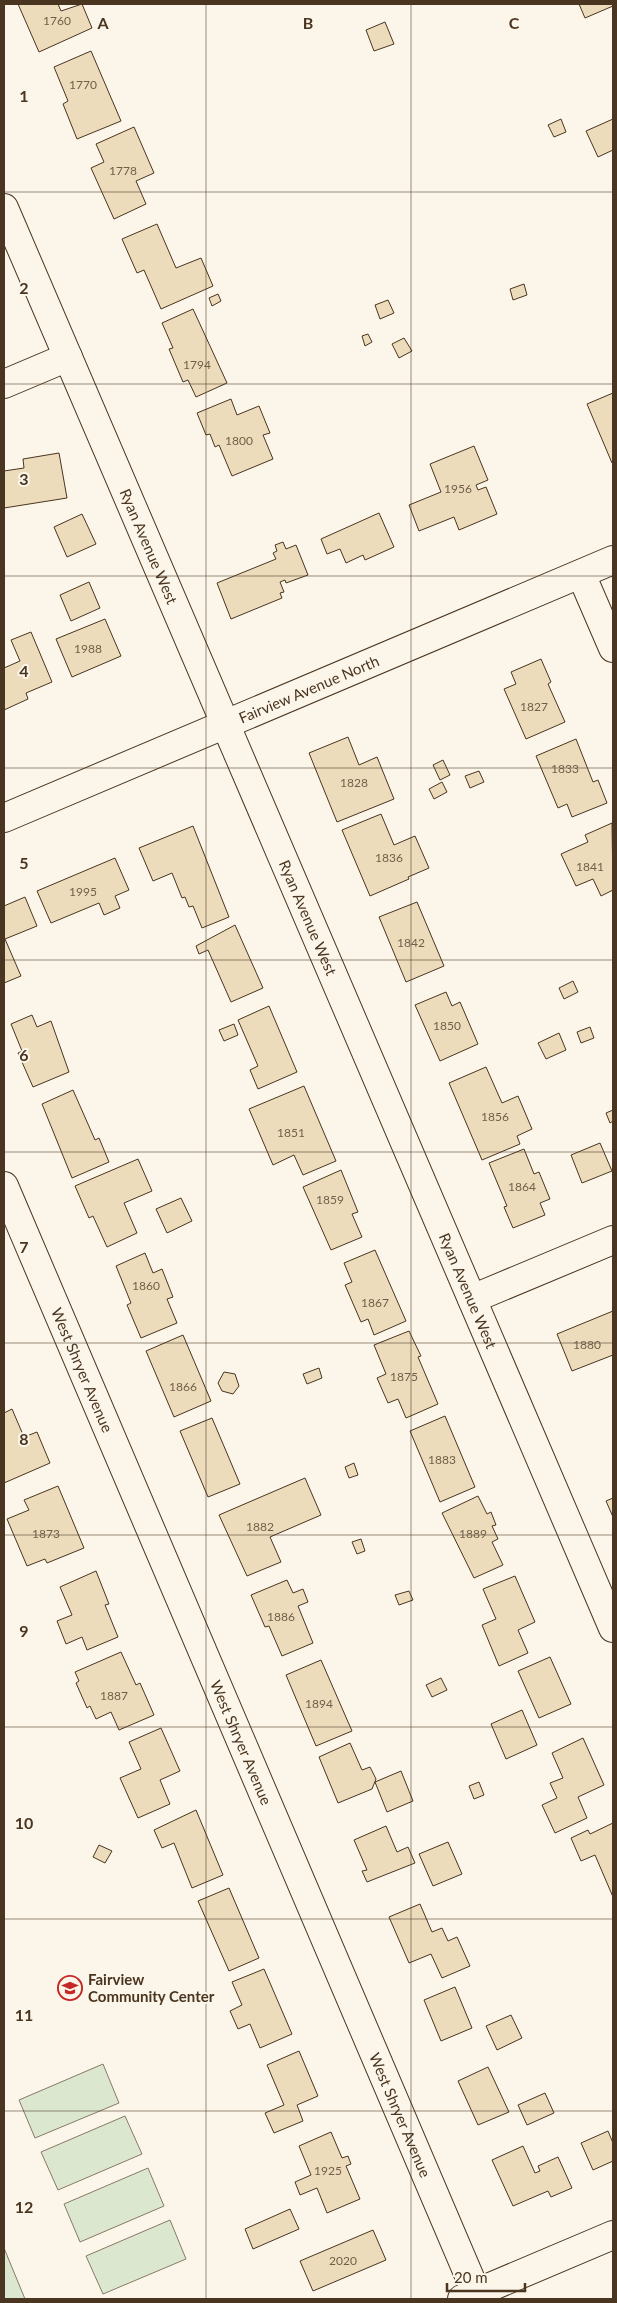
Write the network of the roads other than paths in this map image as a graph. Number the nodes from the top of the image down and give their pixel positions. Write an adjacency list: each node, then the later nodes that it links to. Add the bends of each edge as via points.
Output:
1 (4, 208): 2 (street, Ryan Avenue West)
2 (68, 357): 3 (street); 7 (street, Ryan Avenue West)
3 (4, 384)
4 (613, 560): 5 (street, Fairview Avenue North)
5 (581, 574): 6 (street); 7 (street, Fairview Avenue North)
6 (613, 648)
7 (226, 724): 8 (street, Fairview Avenue North); 11 (street, Ryan Avenue West)
8 (4, 818)
9 (4, 1186): 14 (street, West Shryer Avenue)
10 (613, 1240): 11 (street)
11 (472, 1299): 12 (street, Ryan Avenue West)
12 (611, 1615)
13 (613, 2235): 14 (street)
14 (472, 2297)

